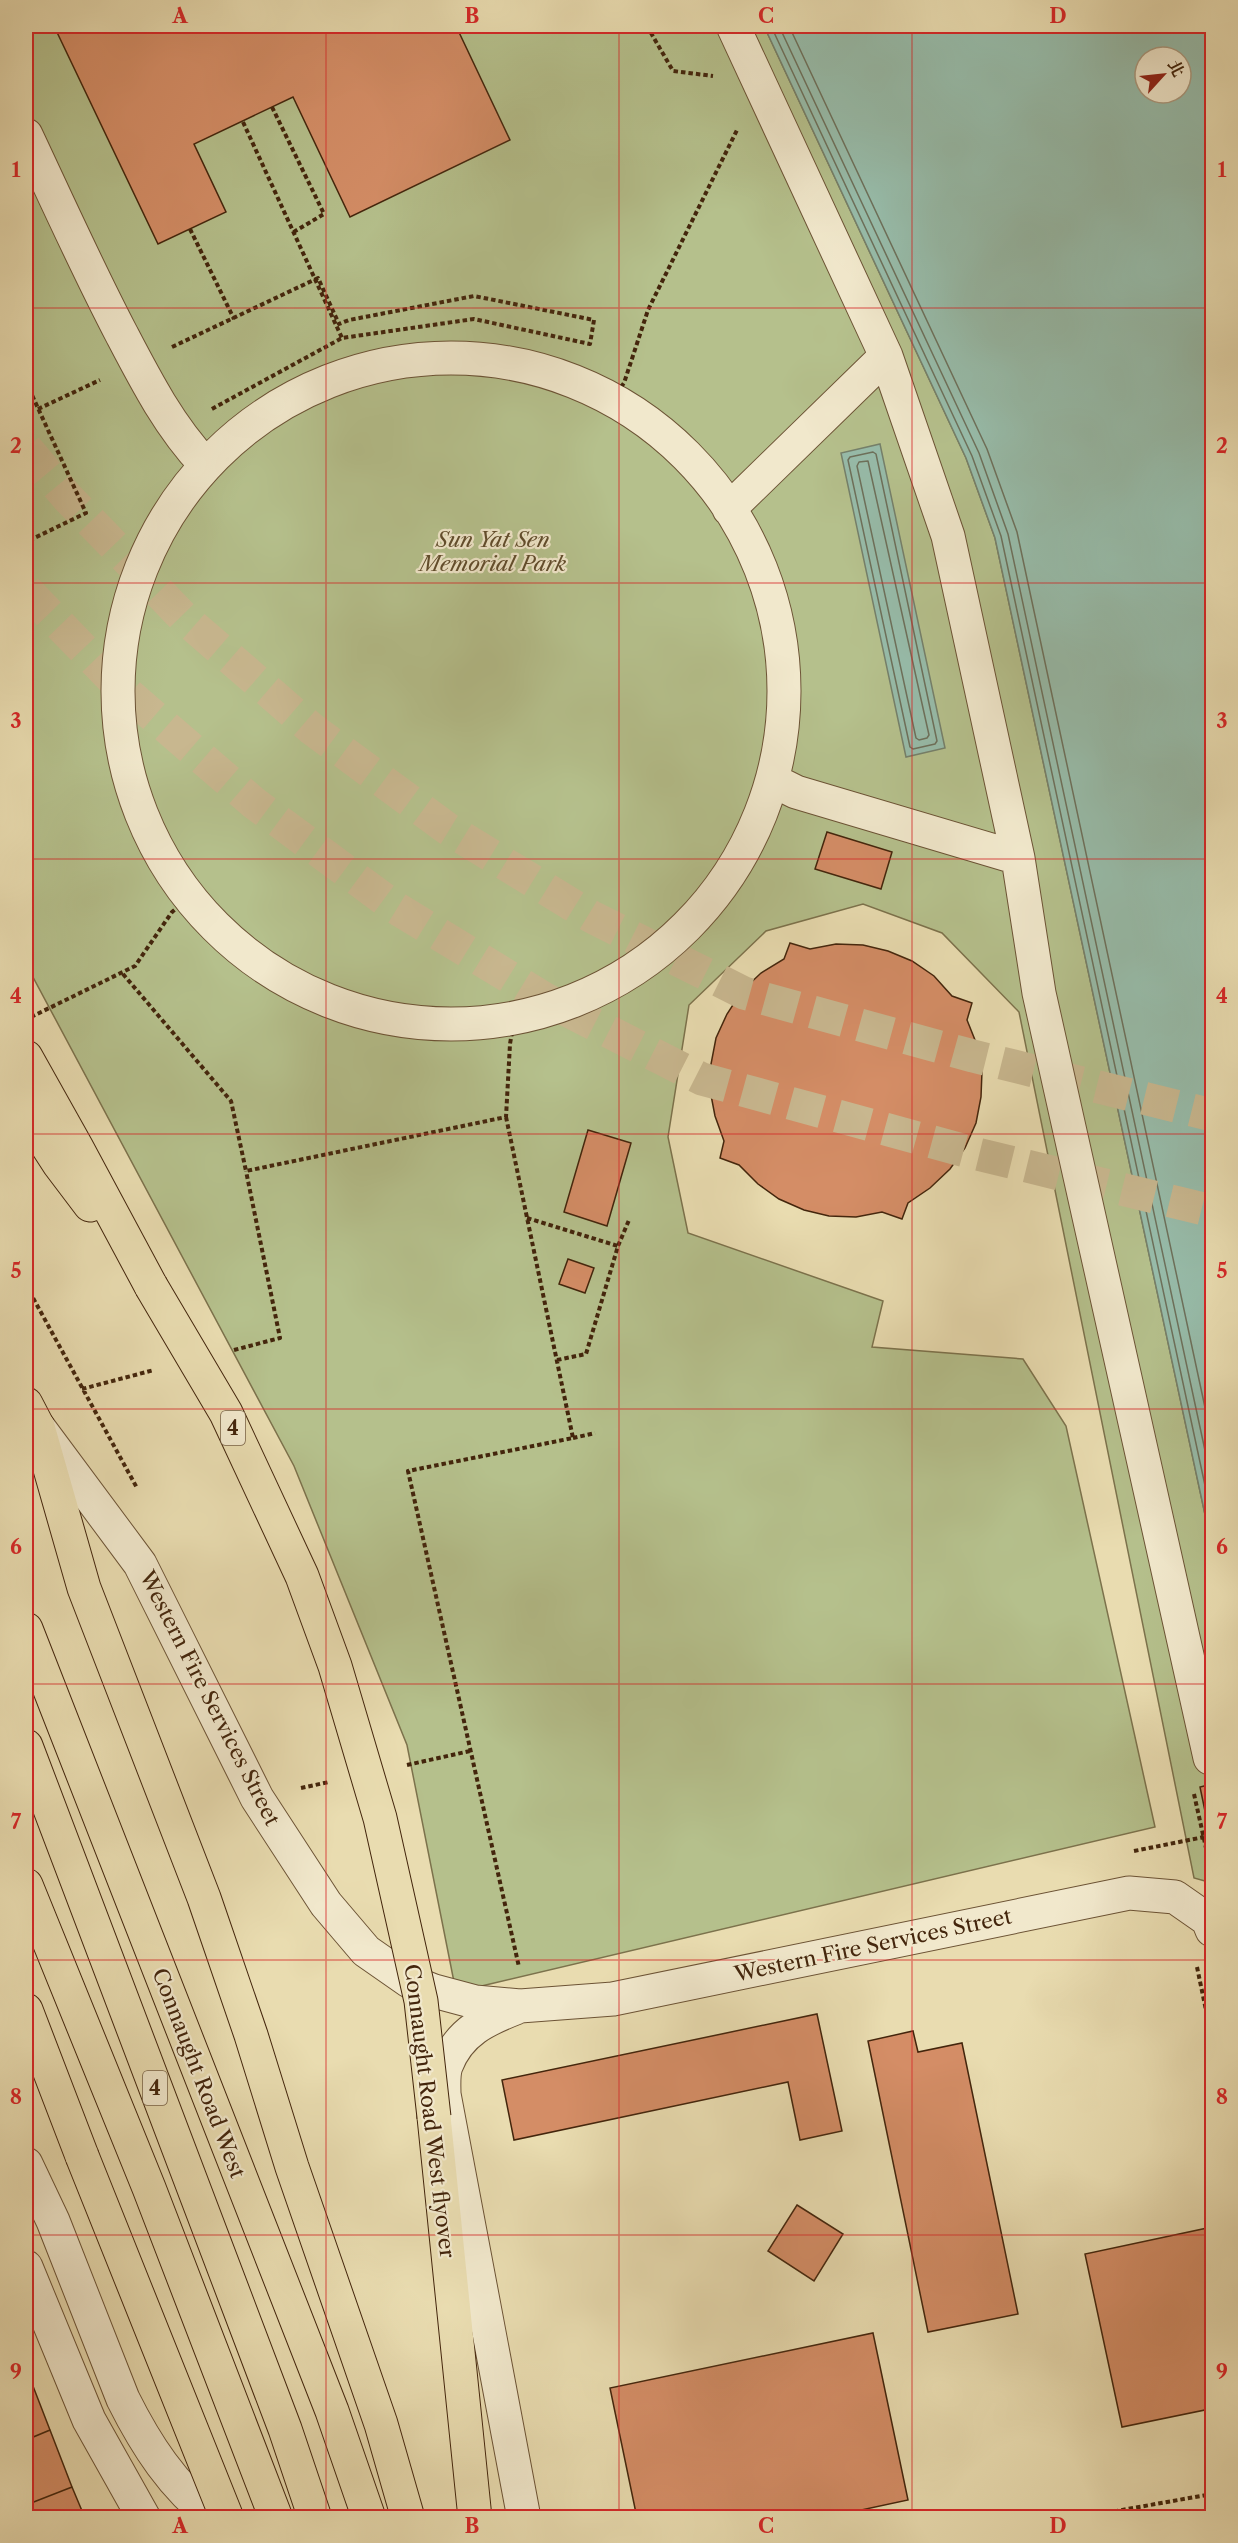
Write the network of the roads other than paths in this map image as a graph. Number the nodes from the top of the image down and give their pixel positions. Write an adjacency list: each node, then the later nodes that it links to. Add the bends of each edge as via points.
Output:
1 (733, 26): 3 (street)
2 (26, 135): 4 (street, via 137,363 175,429)
3 (886, 356): 5 (street); 7 (street, via 948,536)
4 (205, 464): 5 (street, via 255,420 313,387 376,365 457,357 537,369 612,399 677,447); 6 (street, via 162,522 133,589 119,659 120,732 137,803 168,868 213,925 277,977 352,1011 432,1026 514,1020 585,999 649,961 703,911 745,849)
5 (729, 509): 6 (street, via 761,572 780,641 784,711)
6 (772, 780): 7 (street, via 796,792)
7 (1018, 858): 14 (street, via 1039,993)
8 (26, 1057): 10 (main road)
9 (26, 1113): 10 (main road, Connaught Road West flyover / 4, via 58,1164)
10 (151, 1286): 29 (main road, Connaught Road West flyover / 4, bridge, via 226,1413 302,1576 335,1666 380,1818 421,2001)
11 (32, 1416): 17 (street, Western Fire Services Street, via 140,1564 257,1798 340,1921 366,1952 409,1981 475,2001); 28 (main road, via 84,1588 196,1877 251,2035 381,2424)
12 (26, 1629): 27 (main road, Connaught Road West)
13 (26, 1746): 26 (main road, 4)
14 (1210, 1758)
15 (26, 1885): 25 (main road)
16 (1212, 1930): 17 (street, Western Fire Services Street, via 1208,1920 1175,1896 1129,1893 613,1999)
17 (520, 2006): 21 (street, Western Fire Services Street, via 485,2020 462,2039 446,2066 444,2094)
18 (26, 2010): 24 (main road, bridge)
19 (27, 2173): 23 (street, via 53,2222 137,2427 180,2488)
20 (26, 2267): 22 (street, via 89,2420)
21 (519, 2508)
22 (144, 2517)
23 (214, 2517)
24 (227, 2517)
25 (276, 2517)
26 (315, 2517)
27 (369, 2517)
28 (408, 2517)
29 (475, 2517)

